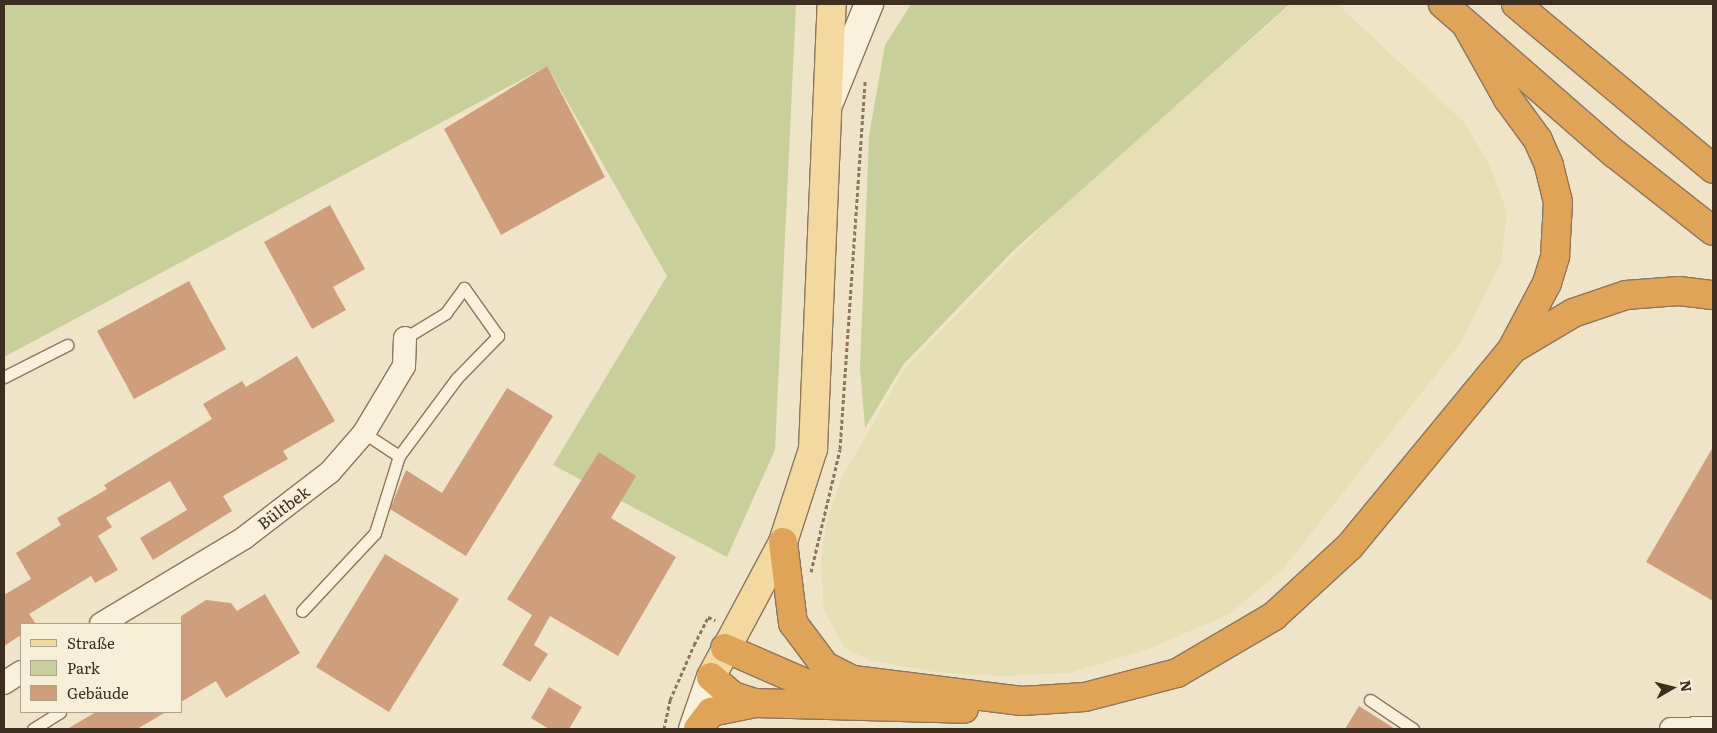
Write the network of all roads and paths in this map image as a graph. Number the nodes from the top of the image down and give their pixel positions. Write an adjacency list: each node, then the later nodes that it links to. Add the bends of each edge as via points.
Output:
1 (832, 4): 7 (main road)
2 (868, 4): 7 (street)
3 (1443, 4): 5 (highway)
4 (1516, 4): 8 (highway)
5 (1467, 26): 9 (highway, via 1614,153); 13 (highway, via 1508,99 1538,140 1558,202 1555,256 1547,284)
6 (866, 74): 18 (path, via 840,449)
7 (829, 101): 17 (main road, via 818,404 808,472)
8 (1713, 169)
9 (1713, 231)
10 (1713, 295): 13 (highway, via 1679,291 1626,295 1573,313)
11 (405, 338): 15 (street, Bültbek, via 404,366); 16 (lane, via 446,313 464,288 498,336 457,378)
12 (67, 344): 14 (lane)
13 (1511, 351): 27 (highway, via 1350,546 1268,620 1200,662 1149,683 1085,697)
14 (4, 377)
15 (364, 433): 16 (lane); 20 (street, Bültbek, via 330,472 244,538)
16 (399, 456): 19 (lane, via 375,533)
17 (783, 542): 21 (main road); 25 (highway, via 793,623 825,666 853,680)
18 (811, 582)
19 (302, 611)
20 (103, 623)
21 (725, 648): 23 (main road); 25 (highway, via 805,683 848,695)
22 (20, 673): 24 (street)
23 (711, 677): 28 (highway, via 733,696); 34 (street)
24 (4, 683)
25 (970, 693): 27 (highway)
26 (1370, 700): 36 (lane)
27 (1022, 701): 28 (highway, via 980,709)
28 (755, 702): 35 (highway, via 712,712)
29 (58, 713): 32 (lane)
30 (664, 719): 33 (path)
31 (1713, 728): 37 (street)
32 (34, 729)
33 (664, 729)
34 (694, 729)
35 (698, 729)
36 (1413, 729)
37 (1671, 729)

